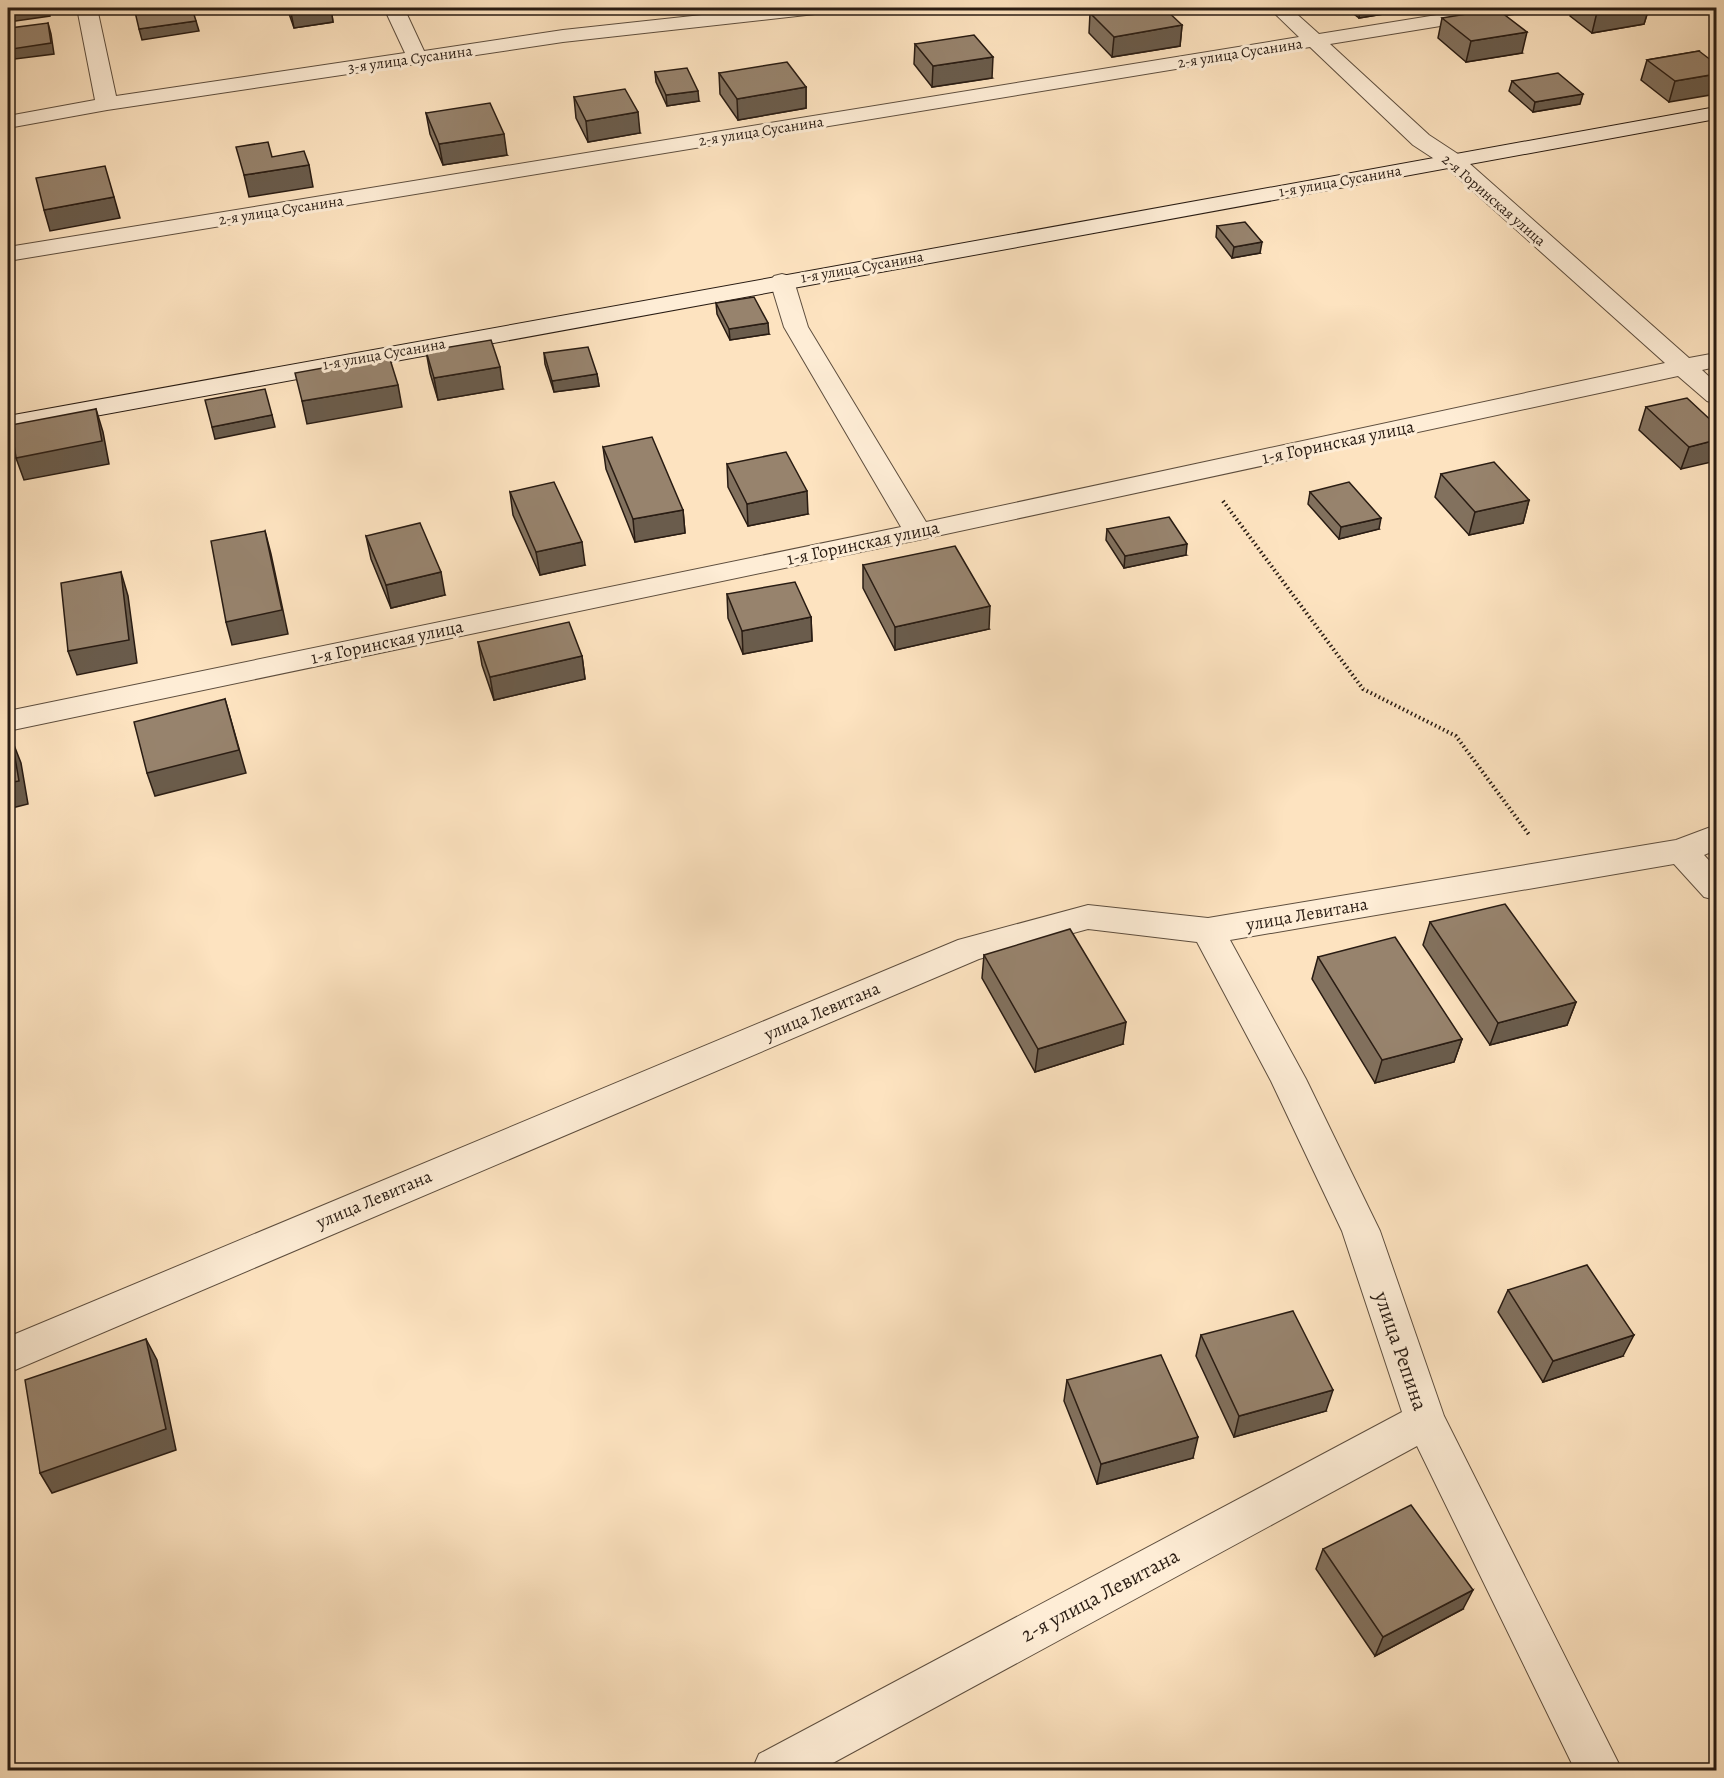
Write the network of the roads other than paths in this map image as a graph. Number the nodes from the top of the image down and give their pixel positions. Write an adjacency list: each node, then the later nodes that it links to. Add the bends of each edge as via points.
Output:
1 (87, 8): 9 (street)
2 (394, 8): 8 (street)
3 (815, 8): 6 (street, 3-я улица Сусанина)
4 (1279, 8): 7 (street, 2-я Горинская улица)
5 (1514, 8): 7 (street, 2-я улица Сусанина)
6 (696, 14): 8 (street, 3-я улица Сусанина)
7 (1313, 41): 12 (street, 2-я Горинская улица, via 1421,140); 13 (street, 2-я улица Сусанина)
8 (417, 58): 9 (street, 3-я улица Сусанина)
9 (107, 104): 11 (street, 3-я улица Сусанина)
10 (1716, 113): 12 (street, 1-я улица Сусанина)
11 (8, 122)
12 (1454, 161): 14 (street, 1-я улица Сусанина); 16 (street, 2-я Горинская улица)
13 (8, 254)
14 (782, 281): 18 (street, 1-я улица Сусанина); 19 (street, via 796,327)
15 (1716, 360): 16 (street, 1-я Горинская улица)
16 (1684, 368): 17 (street, 2-я Горинская улица); 19 (street, 1-я Горинская улица)
17 (1716, 396)
18 (8, 424)
19 (918, 532): 20 (street, 1-я Горинская улица)
20 (8, 721)
21 (1716, 837): 22 (street, улица Левитана)
22 (1682, 851): 23 (street); 24 (street, улица Левитана)
23 (1716, 888)
24 (1208, 931): 25 (street, улица Левитана, via 1088,917 970,949); 26 (street, улица Репина, via 1288,1079 1361,1232)
25 (8, 1355)
26 (1425, 1420): 27 (street, 2-я улица Левитана); 28 (street, улица Репина)
27 (775, 1770)
28 (1599, 1770)

